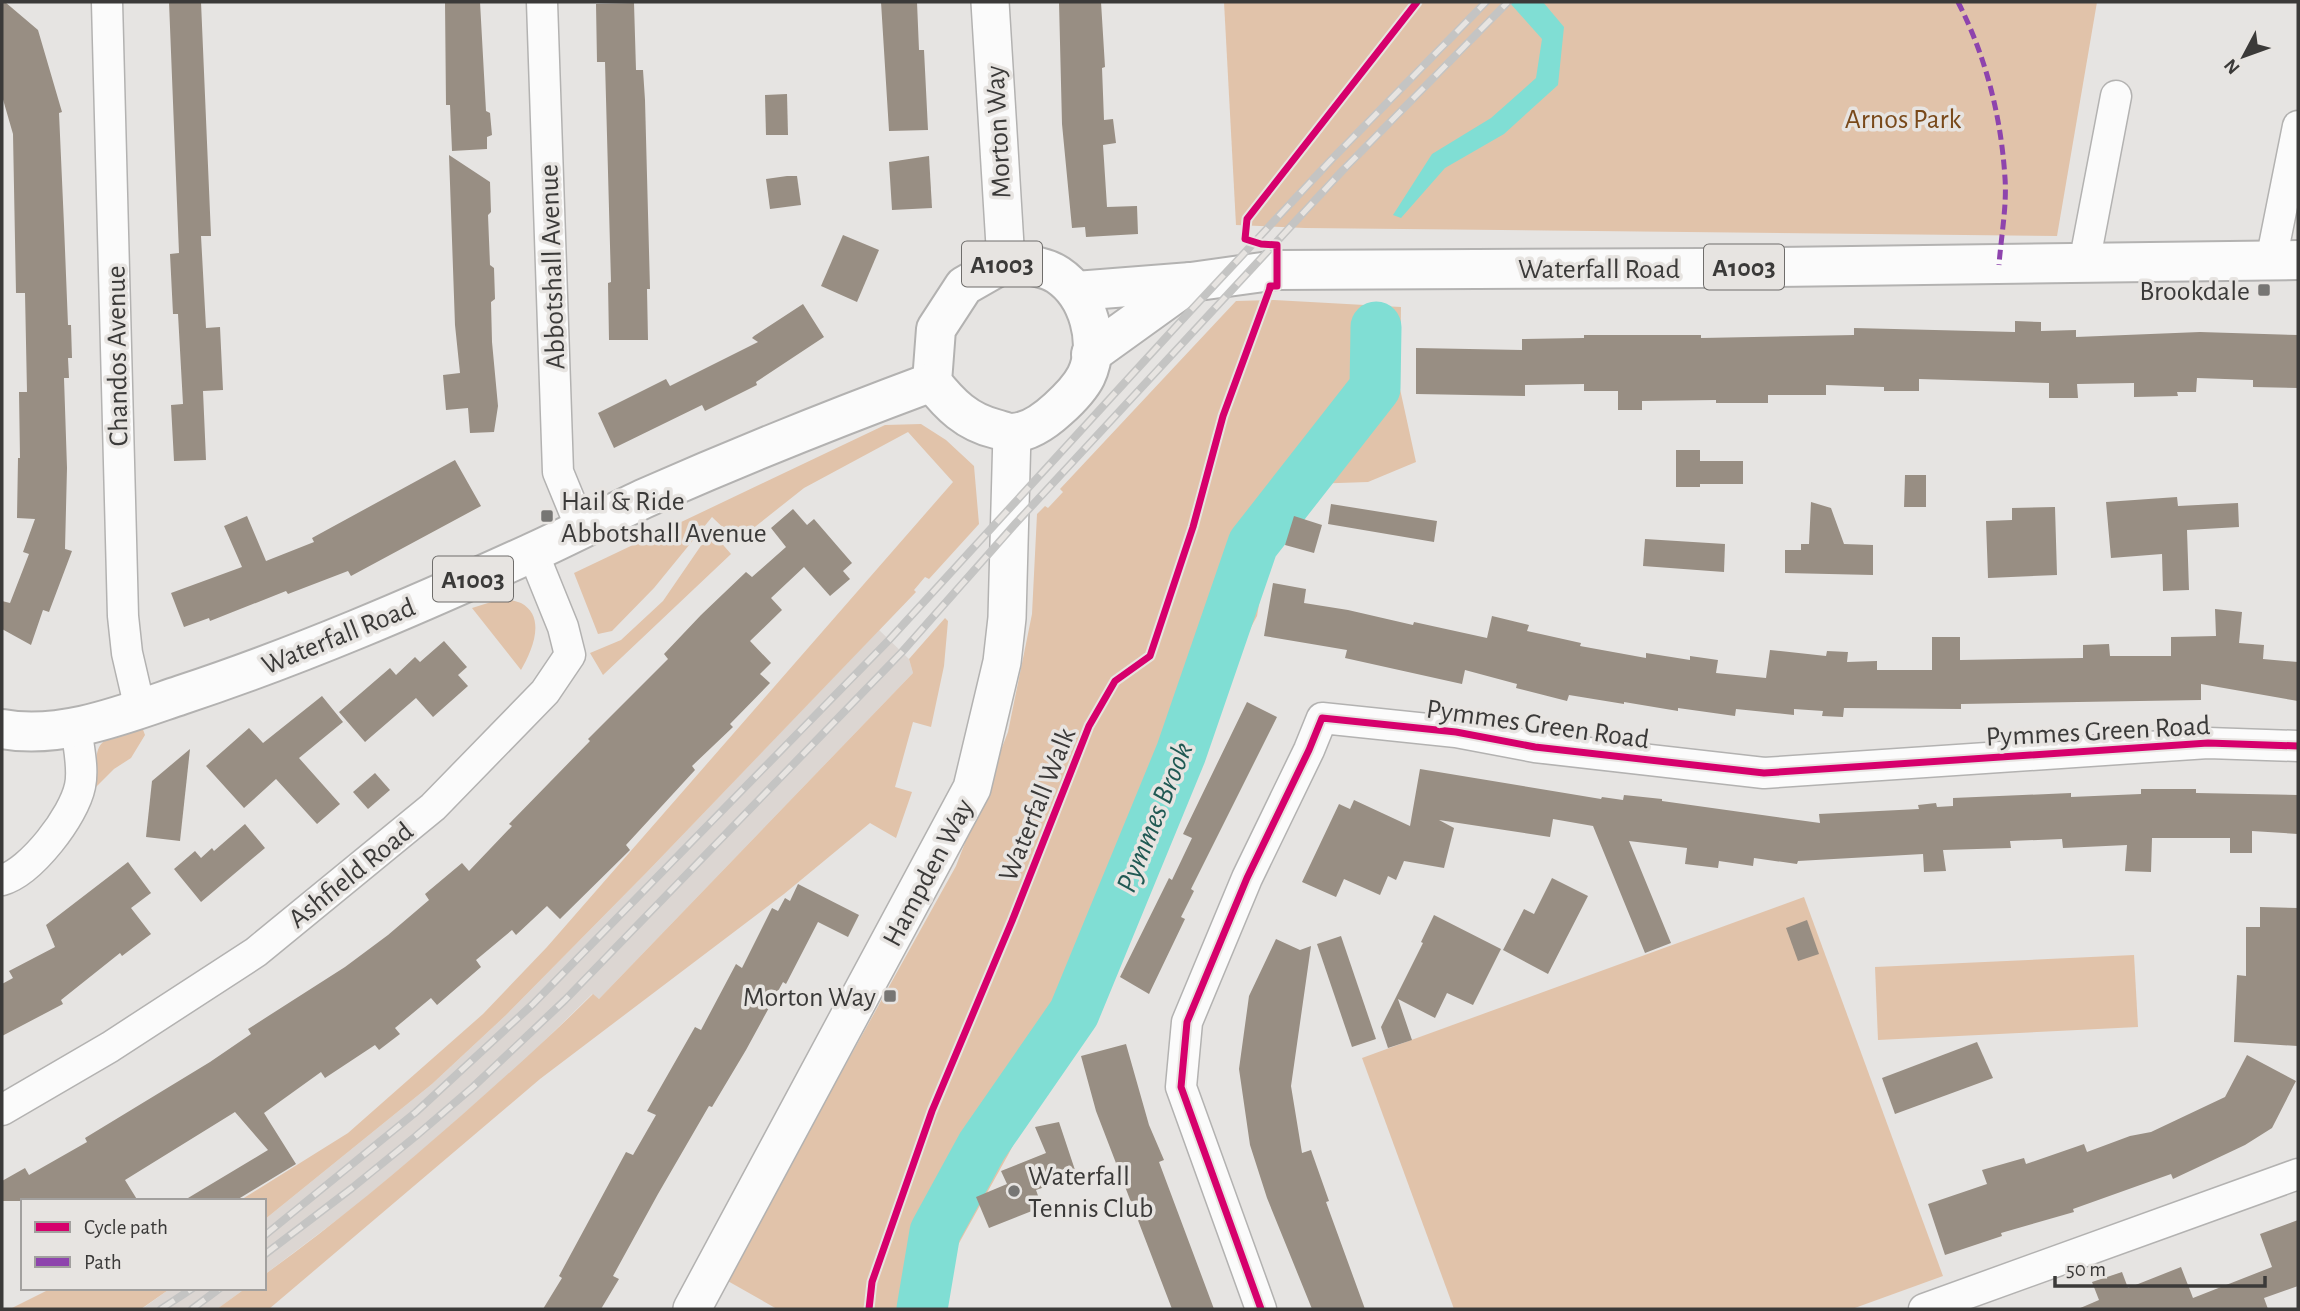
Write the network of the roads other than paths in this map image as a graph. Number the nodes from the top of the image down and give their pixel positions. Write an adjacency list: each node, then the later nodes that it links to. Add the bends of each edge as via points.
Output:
1 (107, 2): 16 (street, Chandos Avenue, via 123,616)
2 (542, 2): 14 (street, Abbotshall Avenue, via 558,472)
3 (990, 2): 7 (street, Morton Way)
4 (2116, 96): 8 (street)
5 (2298, 126): 6 (street)
6 (2285, 261): 8 (main road, Waterfall Road / A1003)
7 (1006, 262): 10 (main road, A1003, via 1057,274); 12 (main road, A1003, via 964,286 936,329)
8 (2084, 264): 9 (main road, Waterfall Road / A1003, via 1278,270)
9 (1191, 282): 10 (main road); 11 (main road, Waterfall Road / A1003)
10 (1076, 291): 11 (main road, A1003, via 1091,325)
11 (1091, 354): 13 (main road, A1003, via 1086,376 1068,400 1044,422)
12 (932, 382): 13 (main road, via 959,413 982,426); 14 (main road, Waterfall Road / A1003, via 792,436)
13 (1012, 433): 23 (street, Hampden Way, via 1007,618 1002,662 972,788)
14 (581, 528): 15 (main road, Waterfall Road / A1003)
15 (533, 553): 16 (main road, Waterfall Road / A1003, via 232,678); 21 (street, Ashfield Road, via 570,655 545,692 433,807 256,952)
16 (140, 709): 17 (main road, Waterfall Road / A1003)
17 (76, 726): 18 (main road, Waterfall Road / A1003, via 25,733); 20 (street, via 80,787 62,826 42,852 11,878)
18 (2, 729)
19 (2298, 746): 24 (street, Pymmes Green Road, via 2208,743 1764,773 1322,718 1247,878 1187,1022 1181,1087)
20 (2, 880)
21 (2, 1110)
22 (2298, 1174): 25 (street)
23 (692, 1309)
24 (1261, 1309)
25 (1924, 1309)

